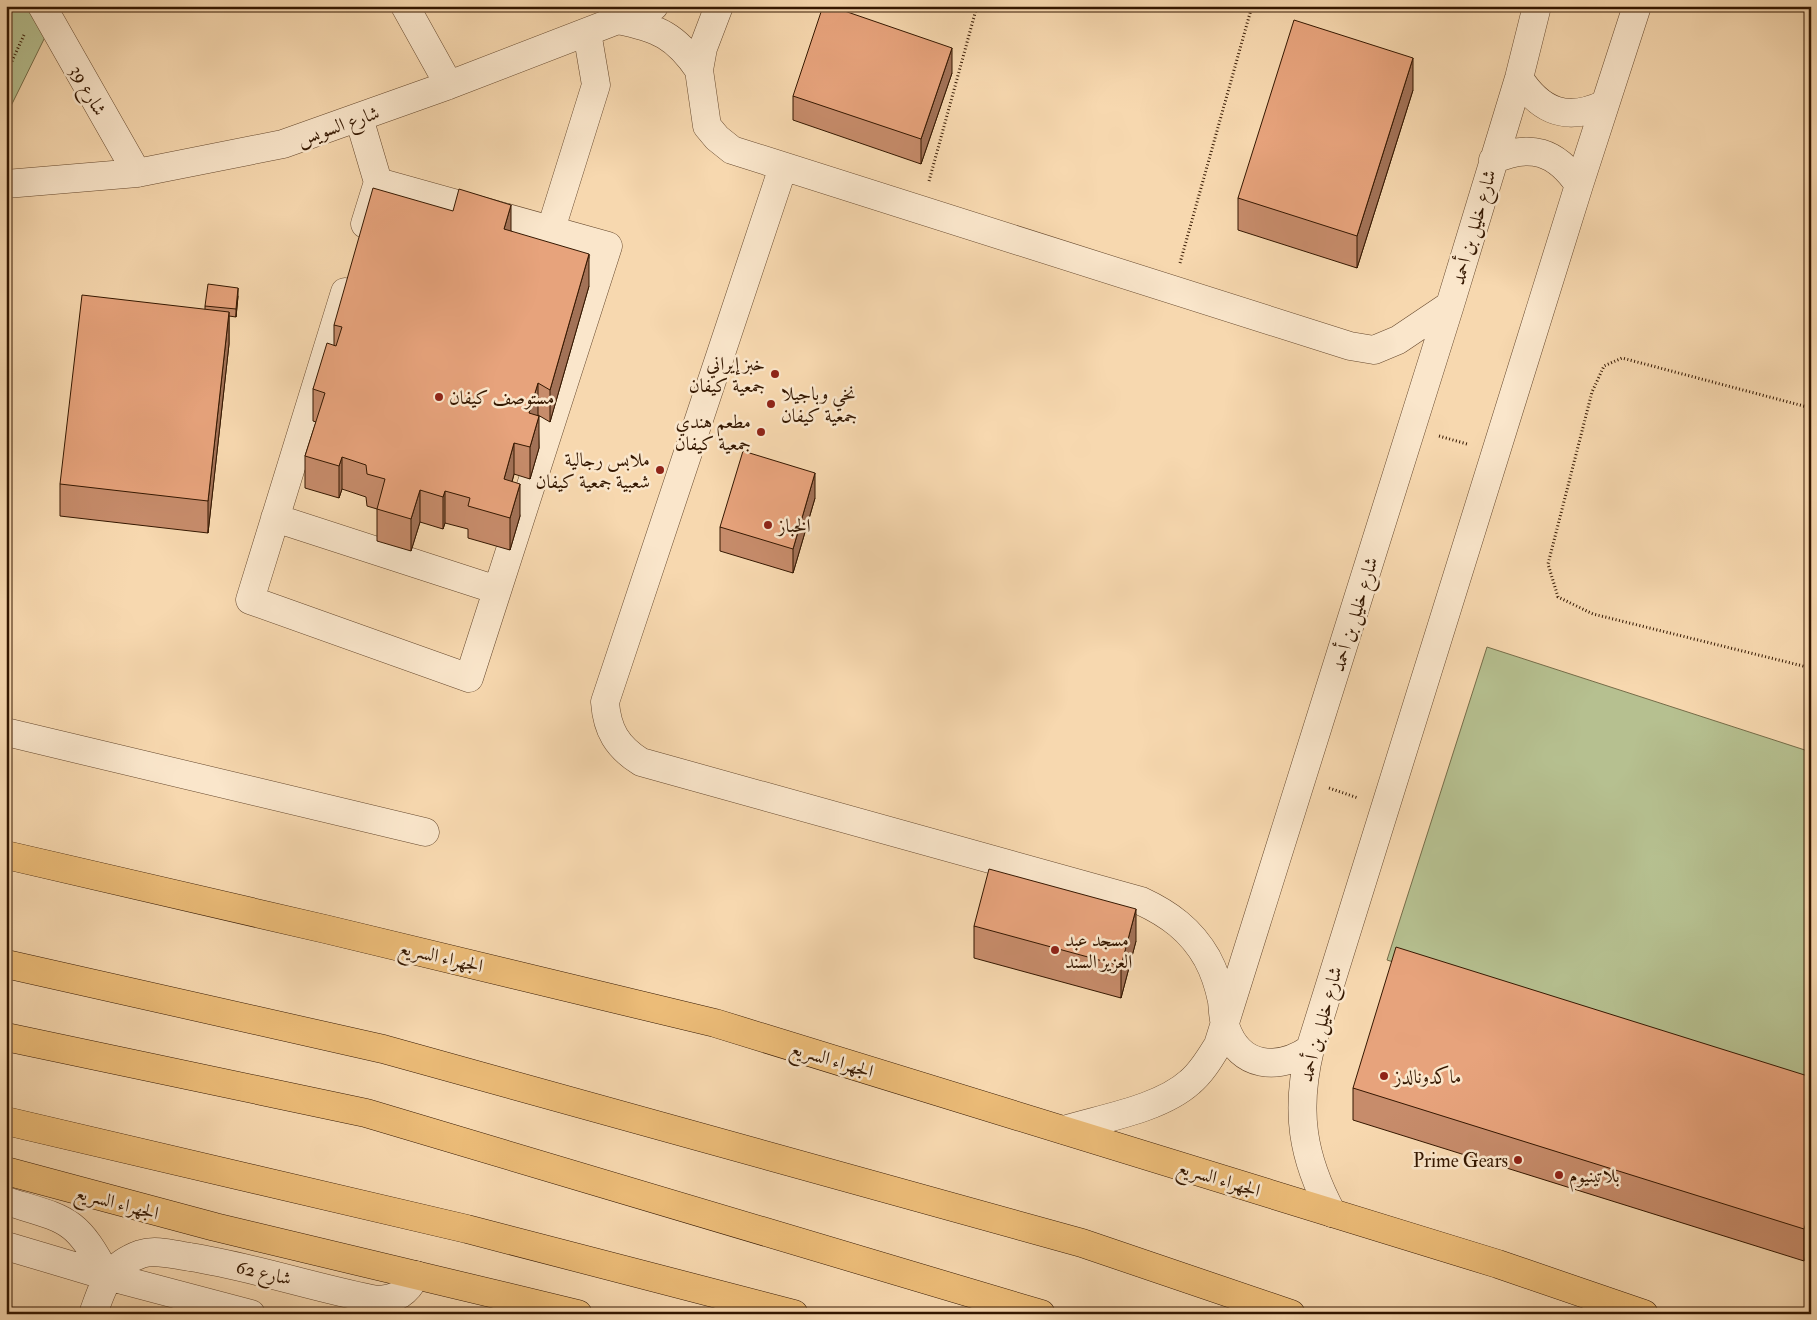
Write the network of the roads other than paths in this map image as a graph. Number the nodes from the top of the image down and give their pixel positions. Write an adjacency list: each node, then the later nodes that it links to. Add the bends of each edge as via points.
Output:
1 (42, 6): 16 (street, 39 شارع)
2 (406, 6): 11 (street)
3 (654, 6): 7 (street, شارع السويس)
4 (719, 6): 9 (street, via 703,48)
5 (1538, 6): 10 (street, شارع خليل بن أحمد)
6 (1637, 7): 12 (street, شارع خليل بن أحمد)
7 (618, 20): 8 (street, شارع السويس); 9 (street, via 667,34 687,52)
8 (587, 32): 11 (street, شارع السويس); 20 (street, via 596,85)
9 (699, 70): 15 (street, via 707,126 717,138 732,150)
10 (1519, 78): 12 (street, via 1540,104 1556,111 1573,114); 14 (street, شارع خليل بن أحمد)
11 (449, 85): 13 (street, شارع السويس)
12 (1605, 104): 19 (street, شارع خليل بن أحمد)
13 (359, 118): 16 (street, شارع السويس, via 283,144); 17 (street)
14 (1493, 160): 19 (street, via 1508,153 1541,153 1557,160); 21 (street, شارع خليل بن أحمد)
15 (783, 166): 21 (street, via 1350,346 1374,350 1398,340); 28 (street, via 605,702 610,731 618,744 641,762 1141,901 1161,910 1179,923 1207,958 1216,978)
16 (137, 174): 18 (street, شارع السويس)
17 (378, 182): 20 (street); 22 (street)
18 (6, 184)
19 (1579, 185): 30 (street, شارع خليل بن أحمد)
20 (551, 229): 23 (street, via 608,246)
21 (1450, 305): 28 (street, شارع خليل بن أحمد)
22 (275, 518): 23 (street); 23 (street, via 250,600 469,678)
23 (497, 590)
24 (6, 732): 25 (street)
25 (425, 832)
26 (6, 856): 32 (main road, الجهراء السريع, via 715,1023)
27 (6, 964): 44 (main road, via 383,1049 1082,1243)
28 (1225, 1026): 30 (street, via 1232,1042 1245,1055 1261,1062 1278,1064 1295,1059); 32 (street, شارع خليل بن أحمد, via 1206,1065 1171,1095)
29 (6, 1037): 43 (main road, via 366,1113)
30 (1310, 1049): 35 (street, شارع خليل بن أحمد, via 1303,1076 1303,1133 1309,1161)
31 (6, 1121): 42 (main road, via 467,1228)
32 (1064, 1130): 35 (main road, الجهراء السريع)
33 (6, 1171): 37 (main road, الجهراء السريع, via 197,1223)
34 (6, 1201): 38 (street, via 60,1218 73,1226 90,1245)
35 (1332, 1213): 45 (main road, الجهراء السريع, via 1498,1264)
36 (6, 1246): 38 (street)
37 (416, 1275): 38 (street, شارع 62, via 403,1294 389,1300 377,1300 238,1266 156,1252 127,1261); 41 (main road, الجهراء السريع)
38 (107, 1276): 39 (street); 40 (street)
39 (93, 1314)
40 (251, 1314)
41 (578, 1314)
42 (794, 1314)
43 (1041, 1314)
44 (1291, 1314)
45 (1644, 1314)

